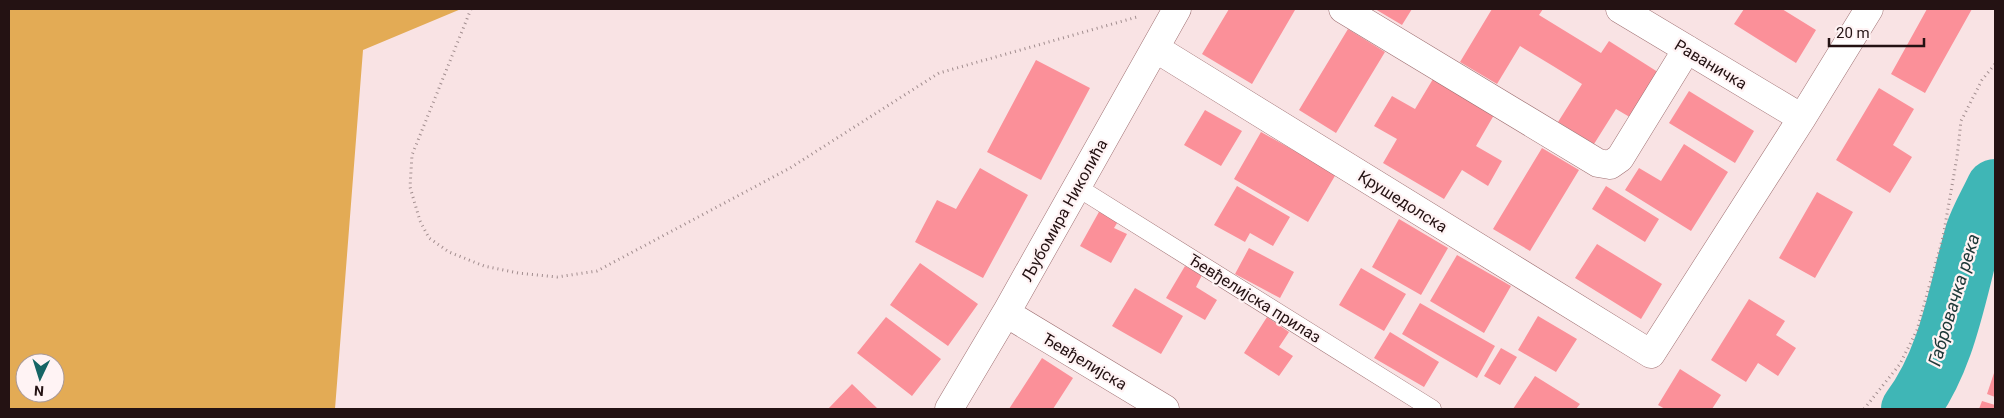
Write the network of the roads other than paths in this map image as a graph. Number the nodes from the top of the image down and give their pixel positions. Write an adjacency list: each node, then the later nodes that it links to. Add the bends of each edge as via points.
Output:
1 (1177, 9): 5 (street, Љубомира Николића)
2 (1343, 9): 6 (street, via 1598,163 1610,165 1620,158)
3 (1620, 9): 6 (street, Раваничка)
4 (1869, 9): 7 (street)
5 (1155, 48): 7 (street, Крушедолска, via 1651,354); 8 (street, Љубомира Николића)
6 (1687, 48): 7 (street, Раваничка)
7 (1802, 118)
8 (1077, 188): 9 (street, Љубомира Николића); 12 (lane, Ђевђелијска прилаз)
9 (1006, 313): 10 (street, Љубомира Николића); 11 (street, Ђевђелијска)
10 (949, 409)
11 (1165, 409)
12 (1432, 409)

